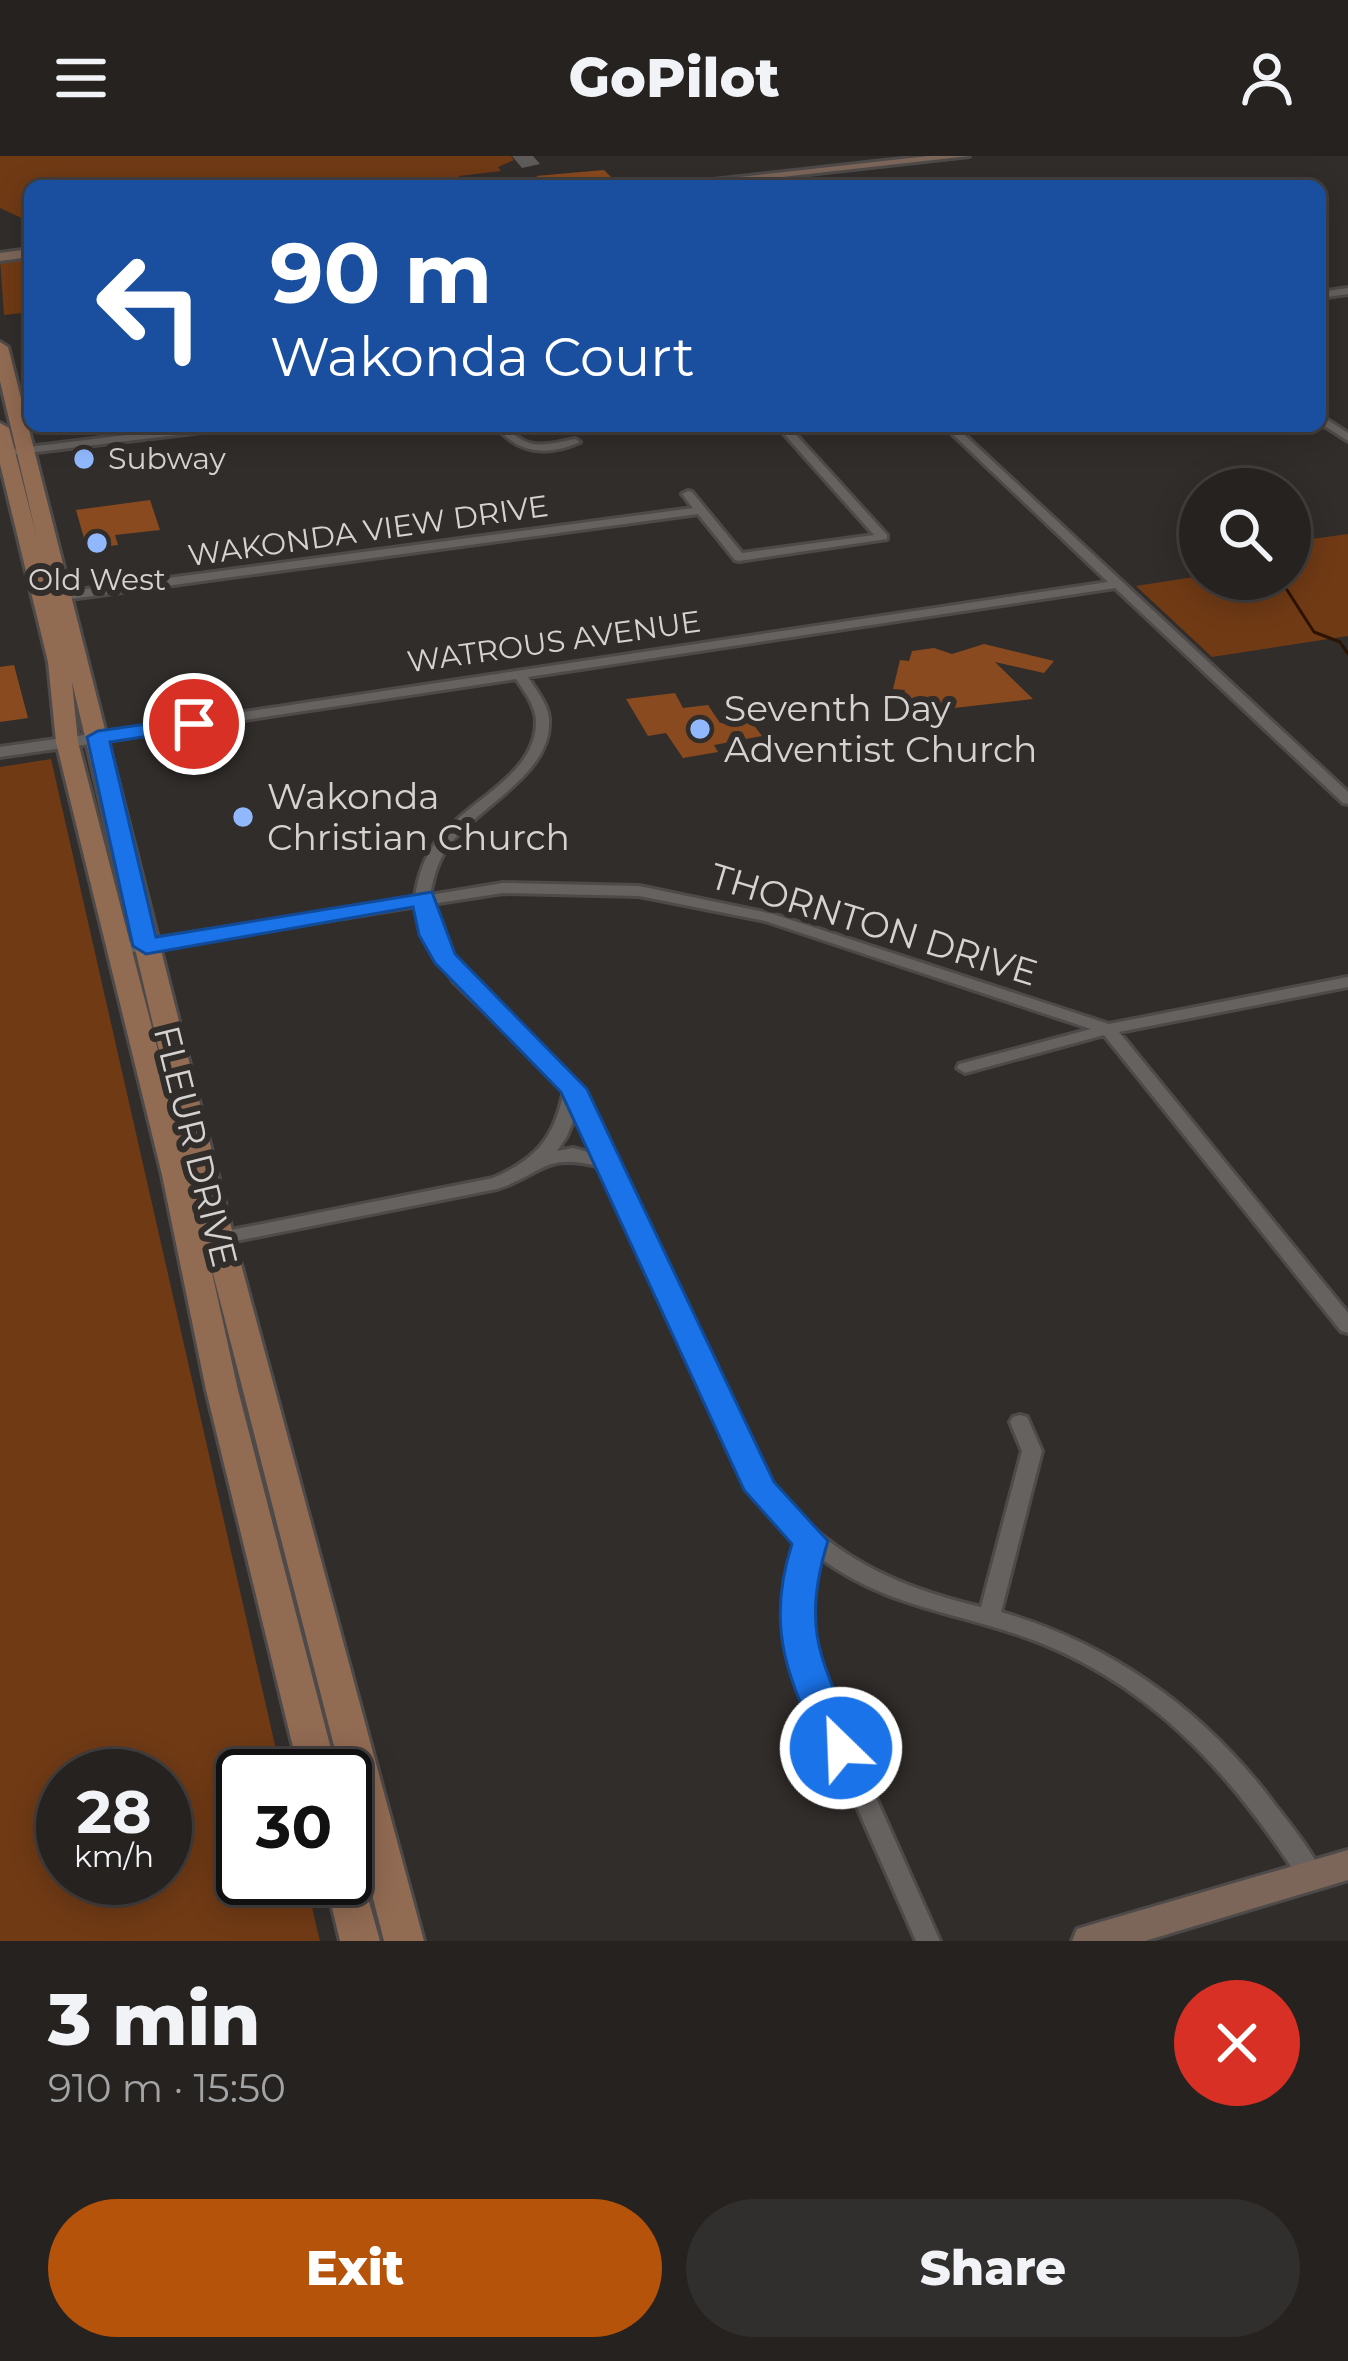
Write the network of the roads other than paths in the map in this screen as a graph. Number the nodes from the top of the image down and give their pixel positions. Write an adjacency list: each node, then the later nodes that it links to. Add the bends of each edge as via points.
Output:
1 (963, 156): 2 (main road)
2 (739, 180)
3 (0, 347): 9 (main road, FLEUR DRIVE)
4 (154, 432): 9 (street)
5 (506, 432): 8 (street, via 526,447)
6 (788, 432): 11 (street, via 883,534 877,540 752,558 734,551)
7 (955, 432): 12 (street)
8 (575, 442)
9 (11, 444): 13 (main road, FLEUR DRIVE)
10 (688, 494): 11 (street)
11 (700, 510): 13 (street, WAKONDA VIEW DRIVE)
12 (1117, 584): 14 (street, WATROUS AVENUE); 18 (street)
13 (52, 598): 15 (main road, FLEUR DRIVE); 16 (main road, FLEUR DRIVE)
14 (520, 674): 15 (street, WATROUS AVENUE); 19 (street, via 543,717 540,746 520,774 454,828)
15 (98, 737): 16 (street, WATROUS AVENUE); 20 (main road, FLEUR DRIVE)
16 (67, 742): 17 (street, WATROUS AVENUE); 20 (main road, FLEUR DRIVE)
17 (0, 752)
18 (1348, 800)
19 (423, 898): 20 (street, THORNTON DRIVE); 22 (street, THORNTON DRIVE, via 548,886 683,897 768,917); 24 (street, via 432,935 453,969)
20 (133, 948): 27 (main road, FLEUR DRIVE); 28 (main road, FLEUR DRIVE)
21 (1348, 982): 22 (street)
22 (1108, 1029): 23 (street); 29 (street)
23 (965, 1068)
24 (573, 1089): 25 (street, via 566,1126); 26 (street)
25 (539, 1161): 26 (street, via 573,1154); 28 (street, via 470,1191)
26 (608, 1162): 31 (street, via 761,1490)
27 (188, 1226): 28 (street); 33 (main road, FLEUR DRIVE)
28 (220, 1241): 38 (main road, FLEUR DRIVE)
29 (1348, 1326)
30 (1020, 1421): 32 (street, via 1032,1451)
31 (811, 1541): 32 (street, via 889,1588); 39 (street, via 796,1587 799,1650)
32 (989, 1617): 35 (street, via 1072,1647 1181,1715 1243,1776)
33 (312, 1749)
34 (1348, 1865): 35 (main road)
35 (1311, 1875): 40 (main road)
36 (352, 1905): 37 (main road)
37 (361, 1941)
38 (404, 1941)
39 (928, 1941)
40 (1090, 1941)

